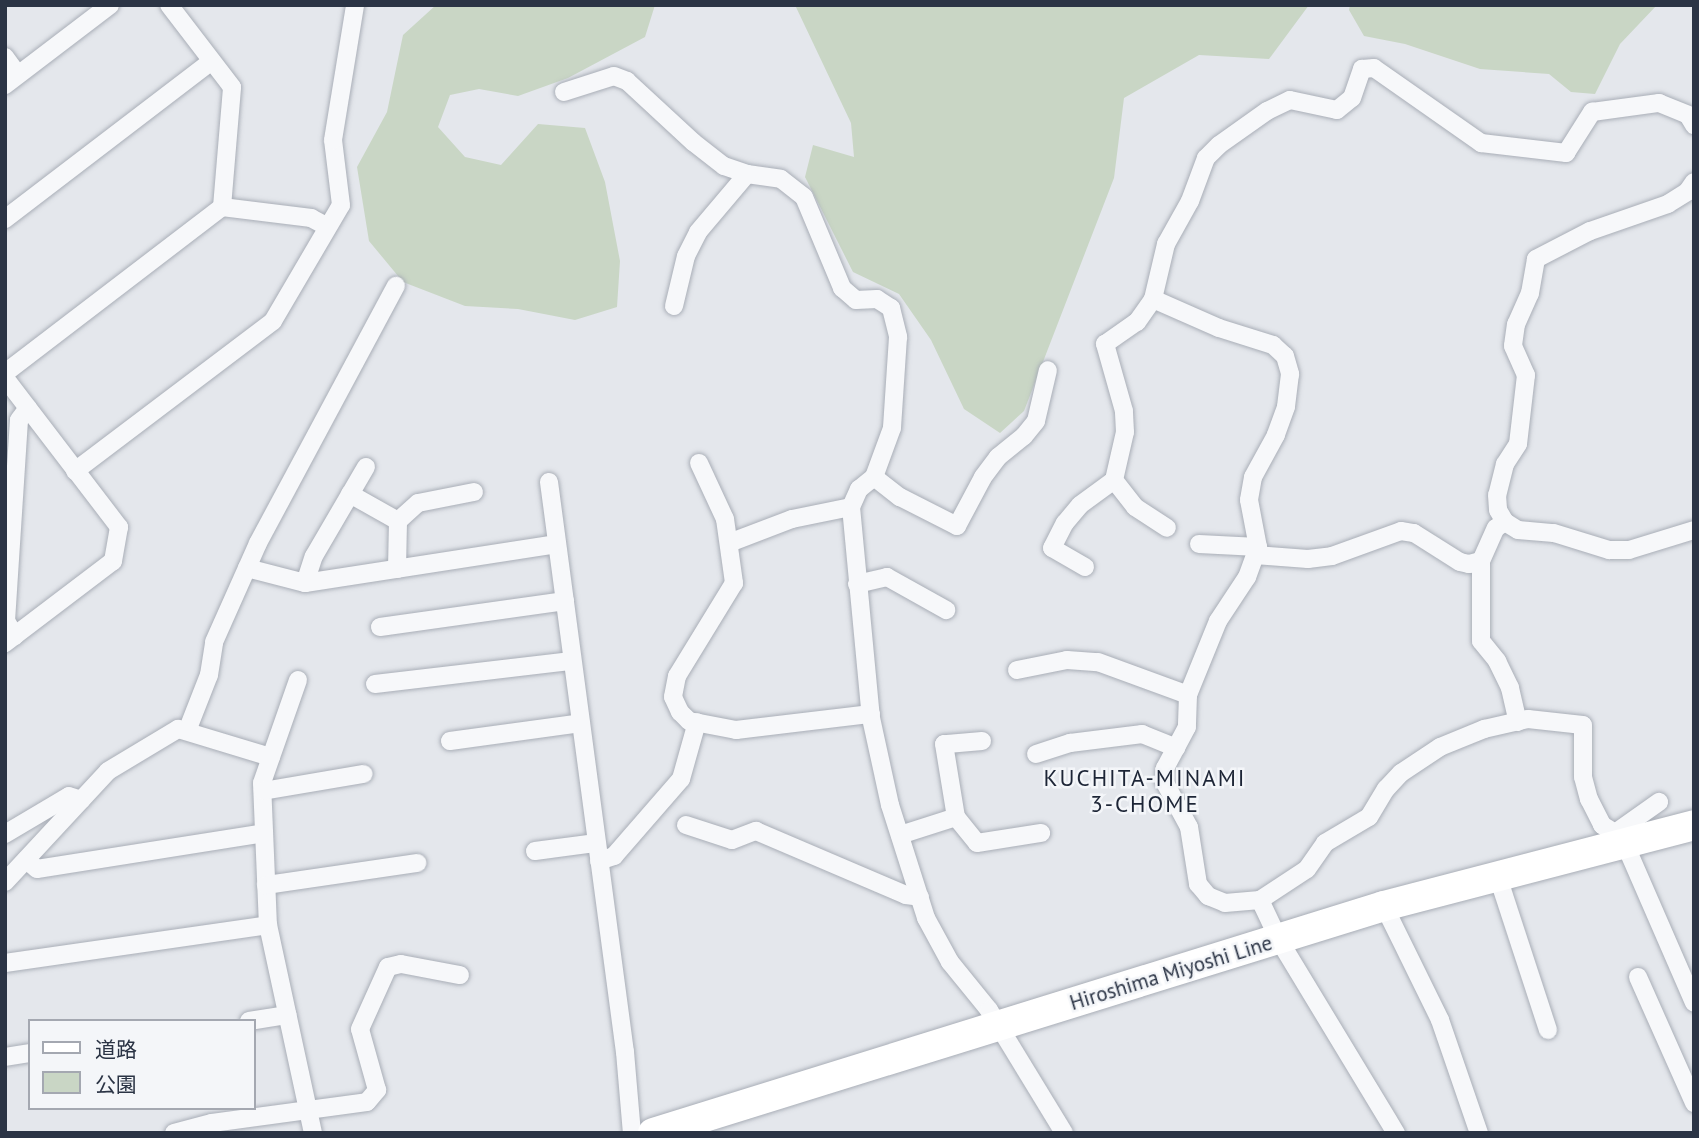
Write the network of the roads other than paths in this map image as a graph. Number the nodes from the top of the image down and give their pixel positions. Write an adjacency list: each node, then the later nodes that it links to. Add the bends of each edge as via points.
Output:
1 (169, 5): 5 (street)
2 (355, 5): 13 (street, via 333,140 341,205)
3 (103, 8): 6 (street)
4 (5, 57): 6 (street)
5 (212, 61): 11 (street, via 232,87); 12 (street)
6 (12, 80)
7 (564, 92): 9 (street, via 614,76 627,81 693,142 724,166)
8 (1694, 125): 15 (street, via 1688,115 1658,103 1592,111 1566,153 1481,143 1393,79 1374,68 1362,69 1352,98 1336,110 1290,100 1206,158 1190,201 1166,244)
9 (747, 174): 16 (street, via 698,232 686,256); 23 (street, via 781,179 804,197 842,288 856,300 877,299 891,308 898,337 896,393 892,428)
10 (1694, 182): 30 (street, via 1668,204 1590,231 1536,260 1513,346 1526,375 1518,444 1505,464 1497,495)
11 (222, 207): 13 (street, via 311,218); 18 (street)
12 (5, 219)
13 (326, 226): 22 (street, via 273,321)
14 (396, 286): 39 (street)
15 (1153, 299): 24 (street, via 1137,323 1105,344 1124,411 1125,432); 36 (street, via 1273,345 1285,356 1290,374 1286,407 1253,477 1249,500)
16 (674, 306)
17 (1048, 370): 23 (street, via 1036,421 998,457 957,526 900,497)
18 (5, 376): 19 (street)
19 (28, 408): 22 (street); 46 (street, via 19,420 6,621)
20 (699, 463): 34 (street, via 725,519)
21 (366, 467): 27 (street)
22 (75, 471): 46 (street, via 118,527 113,561)
23 (874, 477): 28 (street, via 859,489)
24 (1114, 480): 31 (street, via 1135,508); 38 (street, via 1080,505 1052,548)
25 (549, 482): 33 (street)
26 (474, 492): 29 (street, via 418,503)
27 (350, 494): 29 (street); 41 (street, via 314,556)
28 (850, 507): 34 (street, via 792,519); 42 (street)
29 (398, 521): 40 (street)
30 (1506, 522): 32 (street, via 1518,530 1554,533 1609,550 1629,550); 37 (street, via 1496,528)
31 (1167, 528)
32 (1694, 530)
33 (557, 544): 40 (street); 43 (street)
34 (729, 544): 53 (street, via 734,583 677,676 673,696 680,712)
35 (1199, 544): 36 (street)
36 (1257, 551): 37 (street, via 1308,559 1332,556 1401,531 1414,533 1461,562); 51 (street, via 1247,577 1218,621)
37 (1482, 561): 54 (street, via 1481,641 1510,688)
38 (1086, 567)
39 (247, 568): 41 (street); 56 (street, via 214,642 209,675)
40 (397, 569): 41 (street)
41 (305, 583)
42 (858, 584): 44 (street, via 887,577); 52 (street)
43 (565, 601): 45 (street); 47 (street)
44 (946, 610)
45 (380, 627)
46 (10, 640)
47 (572, 661): 50 (street); 55 (street)
48 (1017, 670): 51 (street, via 1067,660 1098,662)
49 (298, 680): 61 (street)
50 (375, 684)
51 (1188, 695): 59 (street, via 1187,727)
52 (871, 714): 53 (street, via 736,730); 72 (street)
53 (697, 722): 75 (street, via 681,779 614,856)
54 (1518, 722): 73 (street, via 1583,725 1583,777 1589,799 1602,825); 82 (street, via 1484,729 1440,747 1401,773 1369,817 1325,843 1307,869)
55 (581, 723): 57 (street); 75 (street)
56 (187, 731): 61 (street); 64 (street, via 178,729 108,771)
57 (450, 741)
58 (982, 741): 66 (street, via 944,744)
59 (1176, 748): 60 (street, via 1142,734 1070,743); 82 (street, via 1165,768 1164,781 1189,827 1198,884 1208,896 1225,903)
60 (1036, 754)
61 (271, 757): 63 (street)
62 (364, 774): 63 (street)
63 (263, 791): 69 (street)
64 (81, 800): 71 (street, via 69,796); 76 (street)
65 (1659, 802): 73 (street)
66 (956, 817): 70 (street, via 977,843); 72 (street)
67 (686, 825): 81 (street, via 732,841 757,831)
68 (1694, 825): 73 (main road, Hiroshima Miyoshi Line)
69 (264, 833): 76 (street, via 37,869); 80 (street)
70 (1041, 833)
71 (5, 834)
72 (900, 835): 81 (street)
73 (1619, 841): 78 (main road, Hiroshima Miyoshi Line); 89 (street)
74 (536, 851): 75 (street)
75 (598, 853): 100 (street)
76 (26, 860): 79 (street)
77 (416, 863): 80 (street)
78 (1498, 877): 83 (main road, Hiroshima Miyoshi Line); 93 (street)
79 (5, 882)
80 (266, 885): 84 (street)
81 (920, 897): 92 (street, via 950,962)
82 (1260, 900): 85 (street)
83 (1384, 906): 85 (main road, Hiroshima Miyoshi Line); 104 (street, via 1440,1020)
84 (268, 925): 86 (street); 90 (street)
85 (1279, 940): 92 (main road, Hiroshima Miyoshi Line); 103 (street)
86 (5, 963)
87 (460, 975): 97 (street, via 401,964 388,967 360,1029 377,1090 367,1102)
88 (1638, 977): 96 (street)
89 (1694, 1003)
90 (288, 1015): 91 (street); 97 (street)
91 (256, 1020)
92 (999, 1026): 101 (main road, Hiroshima Miyoshi Line); 102 (street)
93 (1548, 1030)
94 (28, 1053): 95 (street)
95 (5, 1057)
96 (1694, 1103)
97 (308, 1110): 98 (street); 99 (street)
98 (174, 1133)
99 (313, 1133)
100 (632, 1133)
101 (653, 1133)
102 (1064, 1133)
103 (1396, 1133)
104 (1479, 1133)

